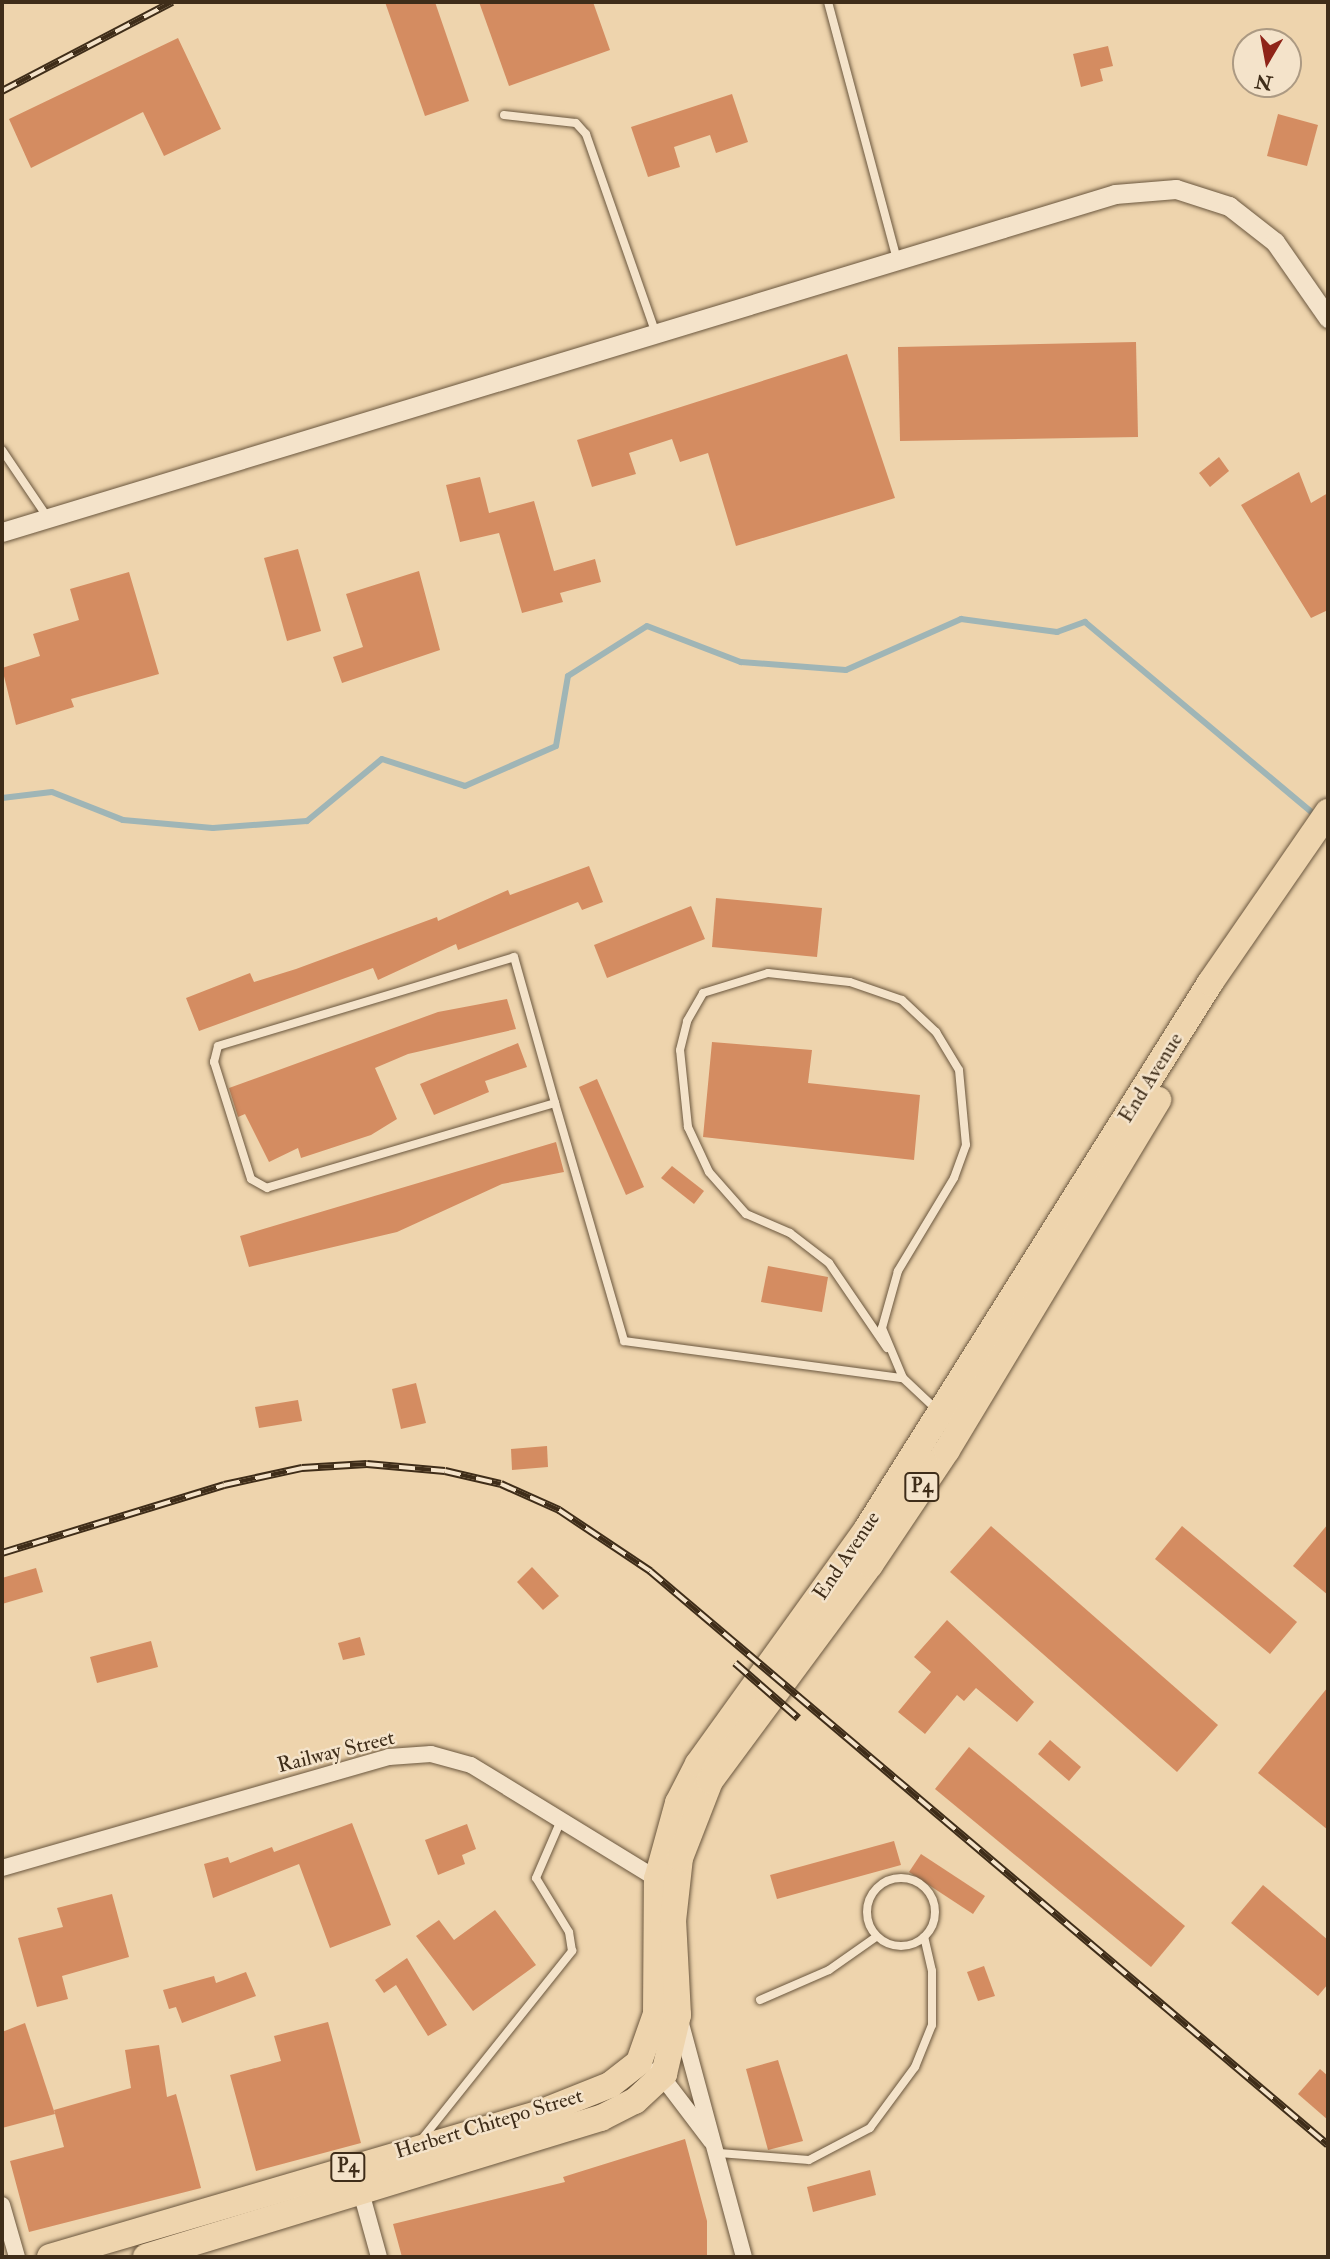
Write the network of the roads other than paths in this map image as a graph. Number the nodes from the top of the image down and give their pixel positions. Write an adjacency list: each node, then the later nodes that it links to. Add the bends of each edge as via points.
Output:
1 (828, 2): 3 (lane)
2 (504, 115): 5 (lane, via 576,123 586,134)
3 (898, 262): 4 (street, via 1115,194 1176,190 1203,195 1255,222); 5 (street)
4 (1328, 318)
5 (657, 337): 7 (street)
6 (2, 450): 7 (lane)
7 (48, 518): 8 (street)
8 (2, 532)
9 (1328, 812): 10 (highway, End Avenue / P4)
10 (1260, 916): 14 (highway, End Avenue / P4, via 1210,983); 21 (highway, End Avenue / P4, via 1242,962 947,1450 870,1565 710,1781 680,1858 673,1921)
11 (555, 1103): 11 (lane, via 514,957 218,1046 214,1062 251,1180 267,1188); 13 (lane, via 624,1341)
12 (887, 1348): 12 (lane, via 882,1328 898,1271 954,1178 966,1144 959,1070 936,1032 902,1000 850,982 768,973 703,993 687,1021 680,1050 688,1127 709,1172 746,1214 790,1233 829,1263); 13 (lane)
13 (903, 1378): 14 (lane)
14 (941, 1414): 17 (highway, End Avenue / P4, via 829,1585 698,1764 678,1803)
15 (562, 1818): 16 (street, Railway Street, via 452,1757 389,1757); 17 (street, Railway Street); 24 (lane, via 536,1878 569,1932 572,1951)
16 (2, 1868)
17 (657, 1879): 22 (highway, End Avenue / P4, via 656,2014)
18 (876, 1937): 19 (lane, via 895,1946); 19 (lane, via 867,1904 879,1885 901,1878 923,1886 934,1906); 20 (lane, via 830,1970)
19 (924, 1937): 25 (lane, via 932,1971 932,2025 915,2067 870,2127 809,2160)
20 (760, 2000)
21 (678, 2015): 23 (highway, End Avenue / P4); 25 (street, End Avenue)
22 (639, 2062): 23 (street, End Avenue); 24 (highway, Herbert Chitepo Street / P4, via 587,2096)
23 (664, 2074): 25 (street, End Avenue); 26 (highway, Herbert Chitepo Street / P4, via 635,2101 601,2118)
24 (416, 2146): 29 (highway, Herbert Chitepo Street / P4)
25 (719, 2153): 32 (street, End Avenue)
26 (361, 2192): 30 (highway, Herbert Chitepo Street / P4); 31 (street)
27 (2, 2204): 28 (street)
28 (17, 2257)
29 (50, 2257)
30 (146, 2257)
31 (379, 2257)
32 (744, 2257)

